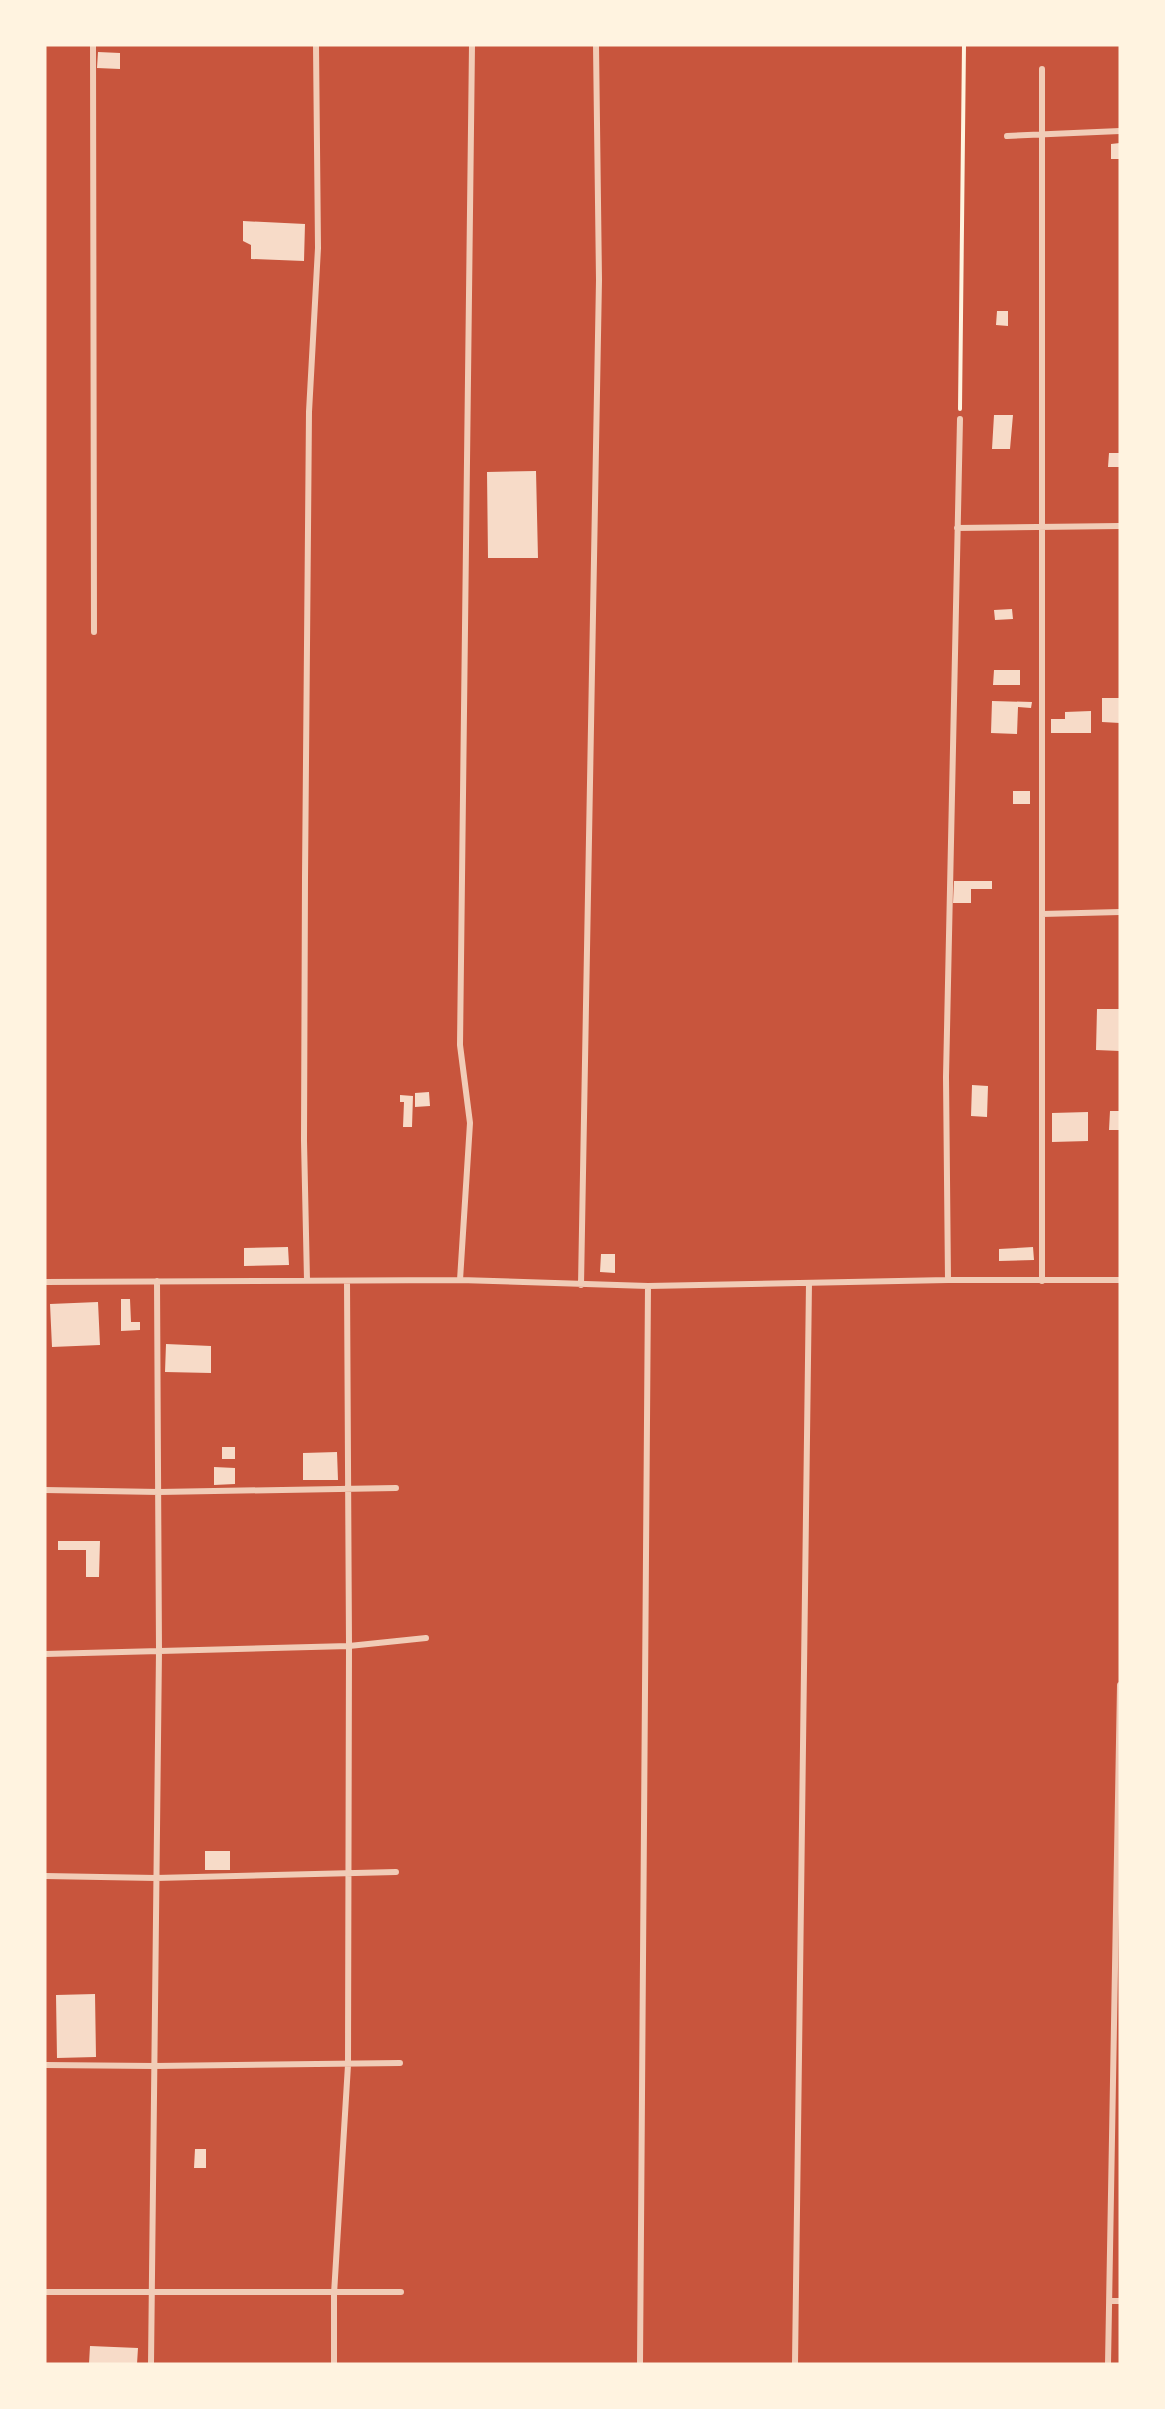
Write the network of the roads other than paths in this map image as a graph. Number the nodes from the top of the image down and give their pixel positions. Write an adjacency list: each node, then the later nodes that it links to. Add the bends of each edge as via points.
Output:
1 (93, 45): 13 (street)
2 (316, 45): 16 (street, via 318,248 309,412 305,878)
3 (472, 45): 17 (street, via 460,1045 470,1123)
4 (596, 45): 25 (street, via 599,280)
5 (1042, 69): 8 (street)
6 (1120, 132): 8 (street)
7 (1007, 136): 8 (street)
8 (1042, 136): 10 (street)
9 (960, 418): 12 (street)
10 (1042, 525): 11 (street); 12 (street); 15 (street)
11 (1120, 526)
12 (957, 528): 18 (street, via 946,1077)
13 (94, 632)
14 (1120, 912): 15 (street)
15 (1042, 914): 22 (street)
16 (307, 1280): 20 (street); 21 (street)
17 (460, 1280): 21 (street); 25 (street)
18 (948, 1280): 22 (street); 24 (street)
19 (1120, 1280): 22 (street)
20 (157, 1281): 23 (street); 30 (street)
21 (347, 1281): 28 (street)
22 (1042, 1281)
23 (45, 1282)
24 (809, 1283): 26 (street); 55 (street)
25 (581, 1285): 26 (street)
26 (648, 1286): 54 (street)
27 (396, 1488): 28 (street)
28 (349, 1489): 30 (street); 32 (street)
29 (45, 1490): 30 (street)
30 (159, 1492): 33 (street)
31 (426, 1638): 32 (street)
32 (350, 1646): 33 (street); 37 (street)
33 (159, 1651): 34 (street); 40 (street)
34 (45, 1654)
35 (1120, 1684): 38 (street)
36 (396, 1872): 37 (street)
37 (348, 1873): 40 (street); 44 (street)
38 (1118, 1875): 45 (street)
39 (45, 1876): 40 (street)
40 (156, 1878): 43 (street)
41 (400, 2063): 44 (street)
42 (45, 2065): 43 (street)
43 (154, 2066): 44 (street); 46 (street)
44 (348, 2066): 49 (street)
45 (1117, 2073): 50 (street)
46 (152, 2290): 47 (street); 49 (street); 52 (street)
47 (45, 2292)
48 (401, 2292): 49 (street)
49 (334, 2294): 53 (street)
50 (1110, 2301): 51 (street); 56 (street)
51 (1120, 2301)
52 (151, 2364)
53 (334, 2364)
54 (640, 2364)
55 (795, 2364)
56 (1108, 2364)

